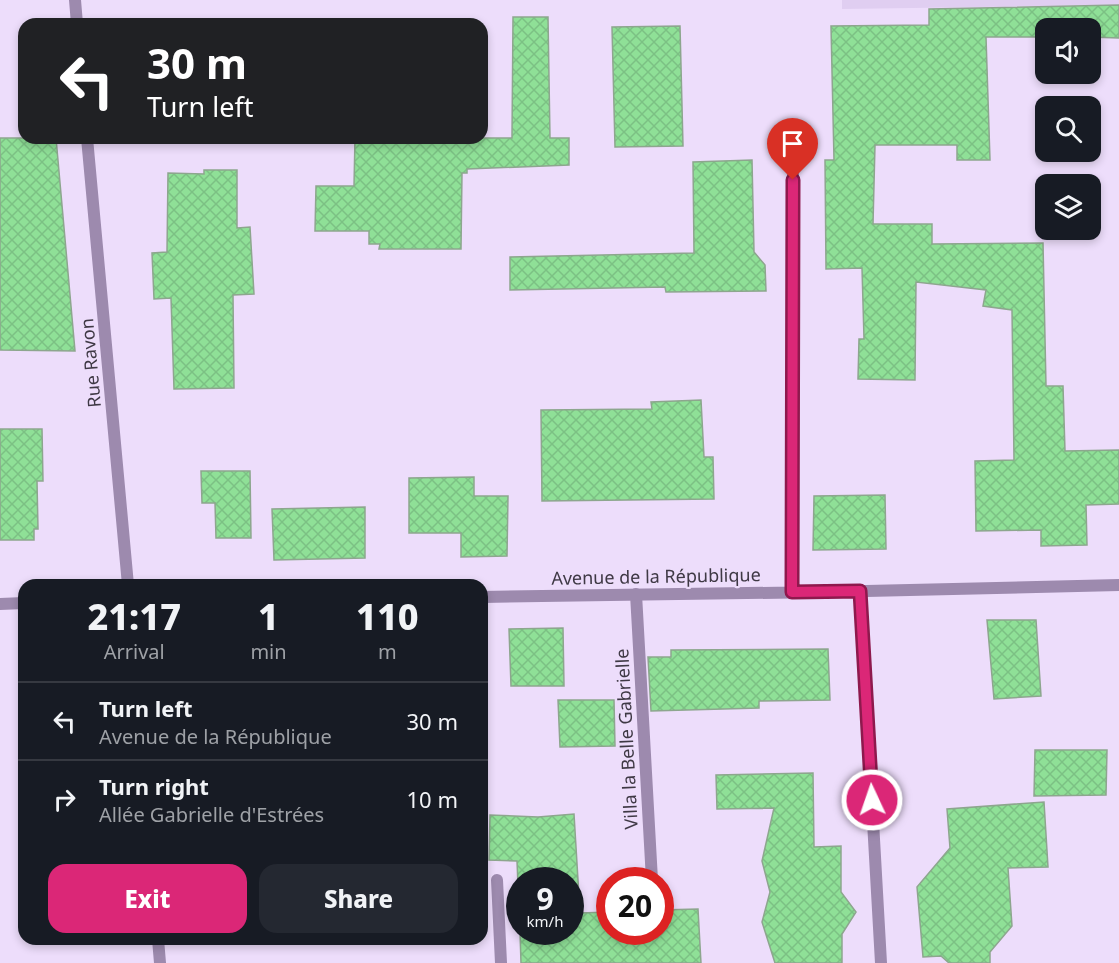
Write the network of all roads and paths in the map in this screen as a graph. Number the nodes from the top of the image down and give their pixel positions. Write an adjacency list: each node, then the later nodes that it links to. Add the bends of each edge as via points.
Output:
1 (75, 0): 2 (street)
2 (76, 18)
3 (88, 144): 5 (street, Rue Ravon)
4 (793, 156): 8 (street)
5 (127, 579)
6 (1119, 585): 7 (street, Avenue de la République)
7 (860, 591): 8 (street, Avenue de la République); 18 (street)
8 (792, 592): 9 (street, Avenue de la République)
9 (636, 594): 10 (street, Avenue de la République); 13 (street, Villa la Belle Gabrielle)
10 (488, 597)
11 (18, 603): 12 (street)
12 (0, 604)
13 (651, 867)
14 (497, 880): 17 (street)
15 (158, 945): 16 (street)
16 (160, 963)
17 (501, 963)
18 (881, 963)

